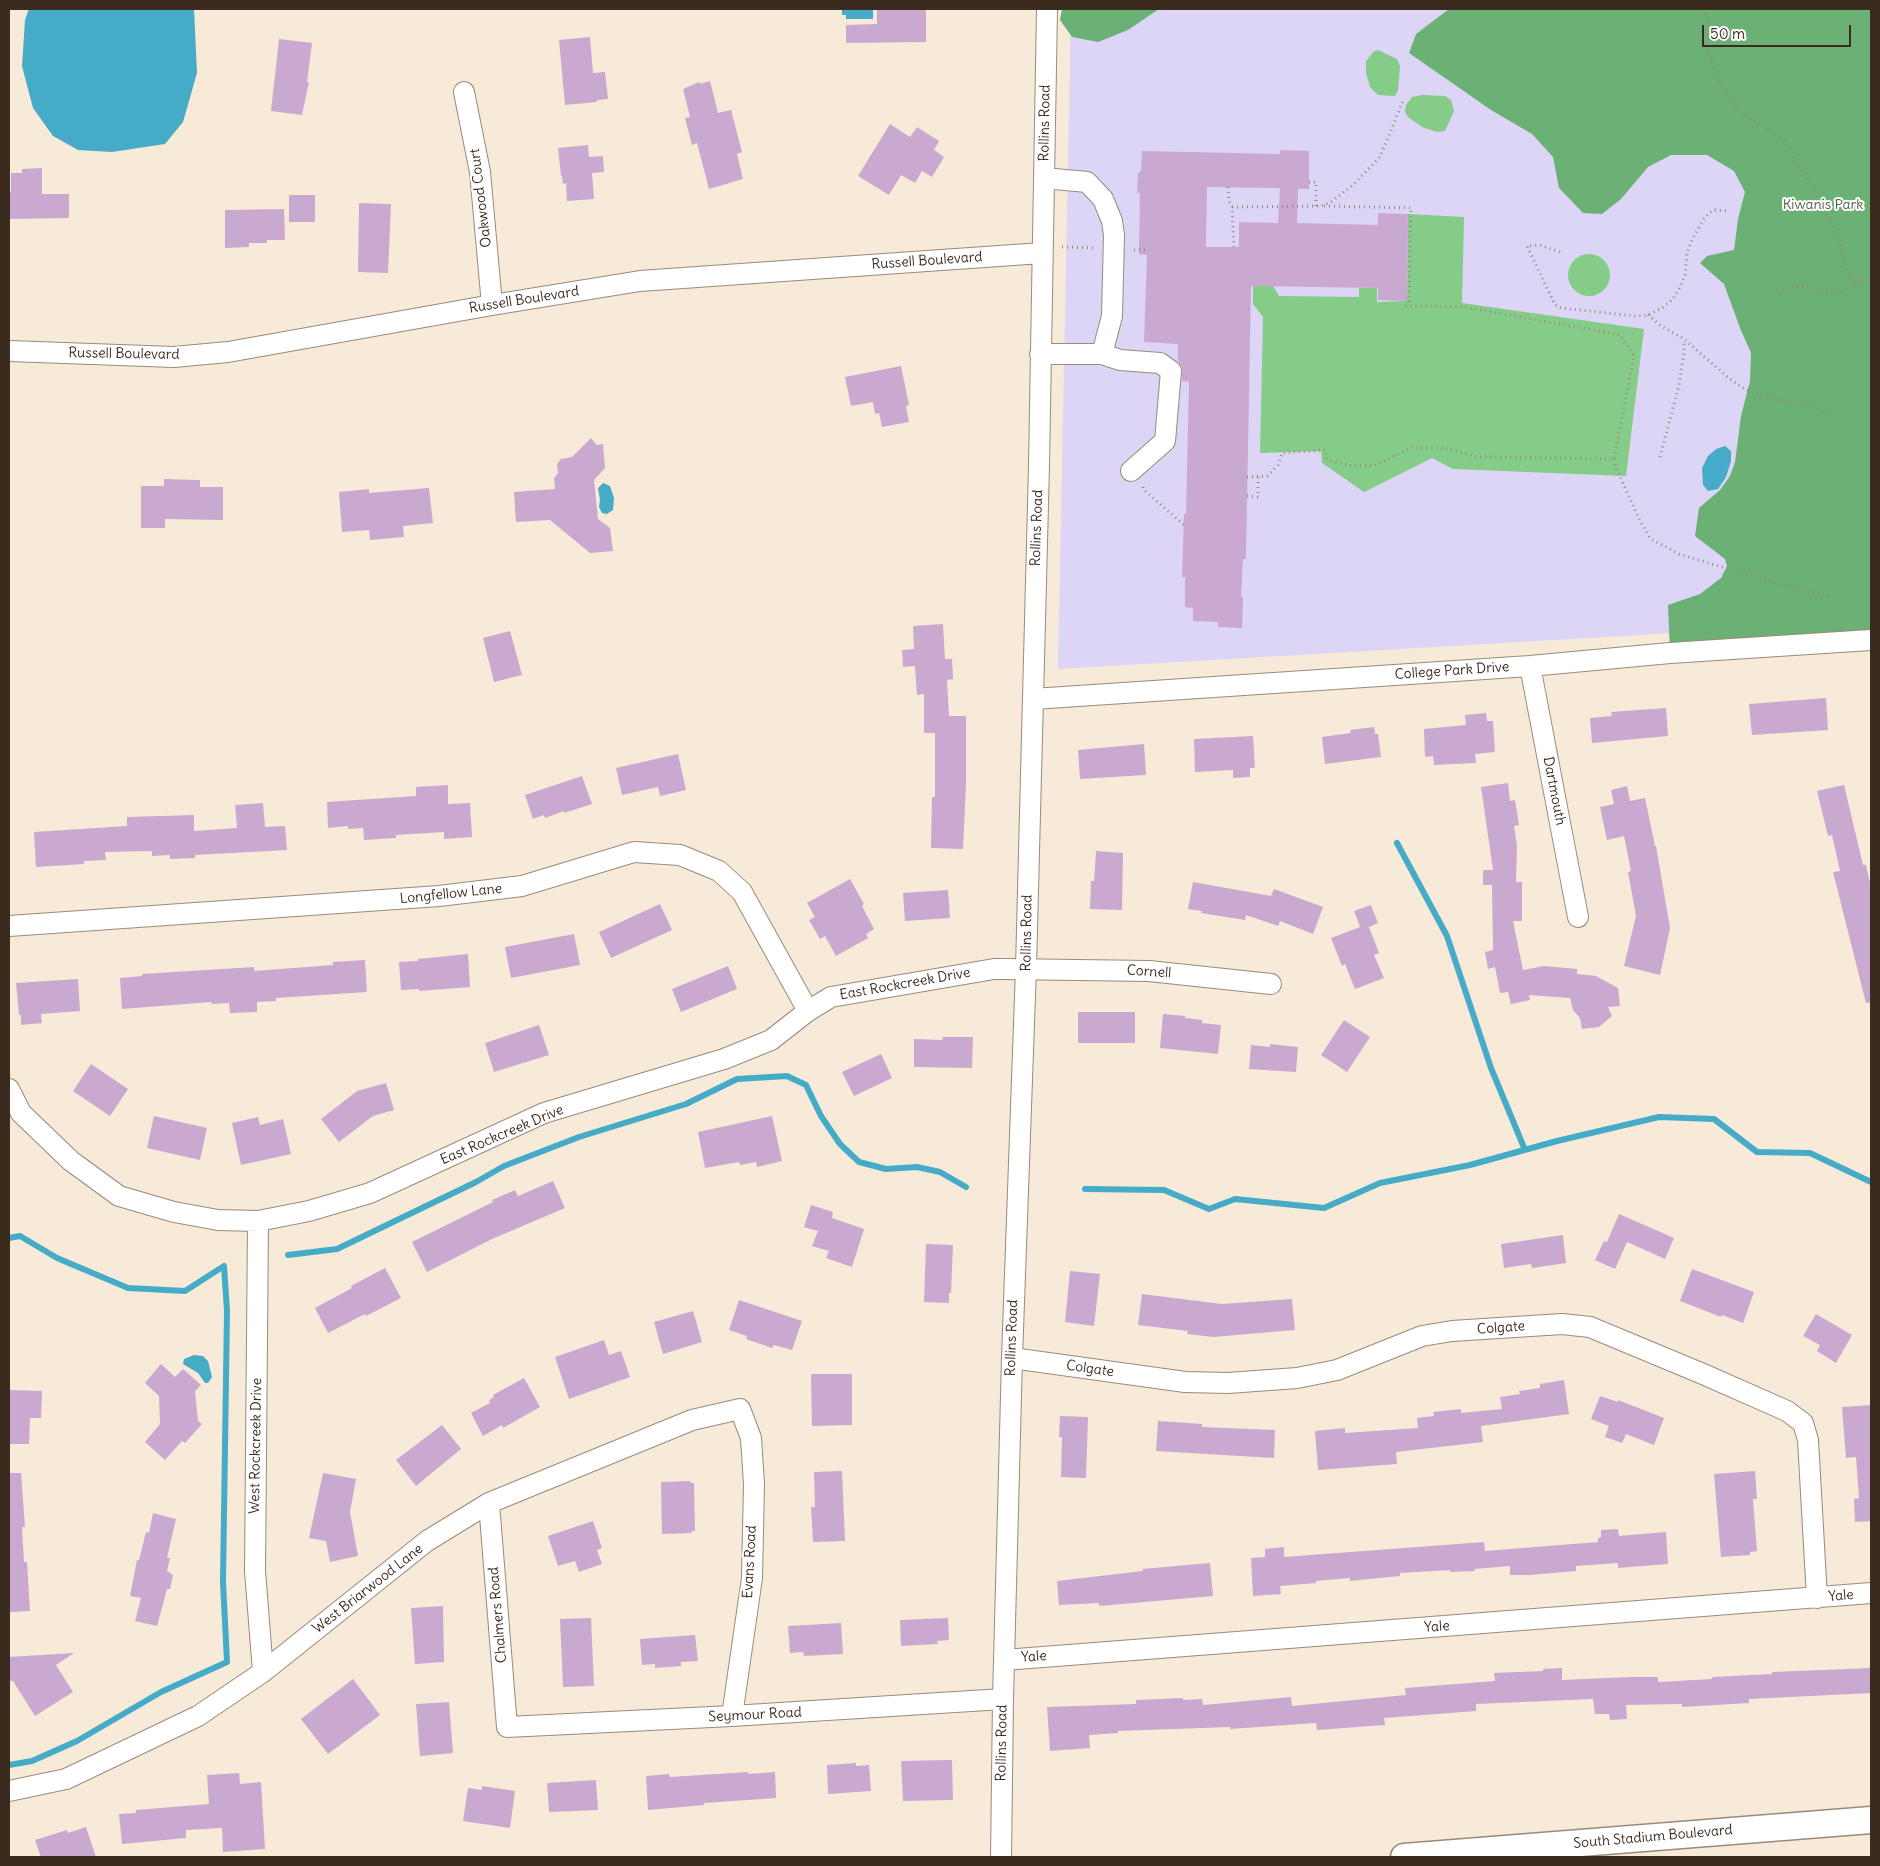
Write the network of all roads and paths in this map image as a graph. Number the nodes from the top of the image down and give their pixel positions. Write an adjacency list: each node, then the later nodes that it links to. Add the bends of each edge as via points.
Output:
1 (1047, 9): 5 (street, Rollins Road)
2 (1704, 9): 20 (path, via 1710,26 1707,44 1712,66 1722,88 1737,110 1785,141 1825,211)
3 (464, 92): 22 (street, Oakwood Court, via 480,172)
4 (1404, 99): 9 (path, via 1380,157 1354,184)
5 (1044, 178): 18 (street, Rollins Road); 27 (street, via 1087,182 1103,199 1112,221 1112,316)
6 (1309, 182): 8 (path, via 1316,182)
7 (1228, 187): 10 (path)
8 (1316, 206): 9 (path); 10 (path)
9 (1321, 206): 30 (path, via 1411,208 1407,306 1466,307 1620,335 1634,356)
10 (1232, 207): 13 (path)
11 (1728, 211): 23 (path, via 1715,210 1704,219 1689,246 1685,275 1679,289 1672,300)
12 (1062, 247): 14 (path)
13 (1234, 247)
14 (1099, 248)
15 (1131, 250): 16 (path)
16 (1146, 250)
17 (1560, 252): 23 (path, via 1540,245 1527,246 1555,305)
18 (1042, 253): 22 (street, Russell Boulevard, via 640,281); 26 (street, Rollins Road)
19 (1871, 278): 20 (path, via 1865,278)
20 (1856, 285): 21 (path, via 1839,293 1803,284 1788,287)
21 (1775, 296)
22 (492, 305): 25 (street, Russell Boulevard, via 228,352 174,357)
23 (1648, 315): 24 (path)
24 (1684, 339): 28 (path, via 1746,390 1776,400 1815,405); 29 (path, via 1678,385)
25 (9, 351)
26 (1040, 354): 27 (street); 38 (street, Rollins Road)
27 (1102, 354): 31 (street, via 1120,360 1160,363 1171,371 1165,441)
28 (1828, 415)
29 (1660, 457)
30 (1614, 459): 33 (path, via 1478,457 1443,448 1412,448 1375,465 1352,466 1328,460 1325,450 1282,453 1274,471); 35 (path, via 1651,539 1679,554)
31 (1131, 471)
32 (1247, 477): 33 (path)
33 (1258, 477): 34 (path, via 1258,497)
34 (1247, 496)
35 (1832, 597)
36 (1871, 640): 37 (street, College Park Drive)
37 (1530, 666): 38 (street, College Park Drive); 39 (street, Dartmouth)
38 (1033, 699): 41 (street, Rollins Road)
39 (1578, 917)
40 (9, 926): 43 (street, Longfellow Lane, via 439,896 522,886 634,852 680,855 719,871 742,892)
41 (1026, 968): 42 (street, Cornell, via 1149,971); 43 (street, East Rockcreek Drive, via 994,969 831,997); 46 (street, Rollins Road)
42 (1271, 984)
43 (808, 1011): 45 (street, East Rockcreek Drive, via 772,1040 724,1059 544,1114 370,1193 309,1211)
44 (9, 1089): 45 (street, East Rockcreek Drive, via 22,1113 71,1161 119,1196 174,1212 218,1220)
45 (258, 1221): 52 (street, West Rockcreek Drive, via 255,1571)
46 (1012, 1358): 50 (street, Colgate, via 1185,1382 1228,1383 1297,1378 1337,1370 1422,1336 1452,1331 1562,1324 1590,1327 1787,1411 1803,1423 1808,1440); 51 (street, Rollins Road)
47 (740, 1409): 48 (street, West Briarwood Lane, via 692,1420); 54 (street, Evans Road, via 751,1438 754,1484 752,1569)
48 (489, 1503): 52 (street, West Briarwood Lane, via 427,1541); 55 (street, Chalmers Road)
49 (1871, 1593): 50 (street, Yale)
50 (1817, 1598): 51 (street, Yale)
51 (1004, 1660): 53 (street, Rollins Road)
52 (263, 1672): 56 (street, West Briarwood Lane, via 198,1716 66,1779)
53 (1003, 1698): 54 (street, Seymour Road); 58 (street, Rollins Road)
54 (732, 1716): 55 (street, Seymour Road)
55 (507, 1727)
56 (9, 1791)
57 (1871, 1820): 59 (main road, South Stadium Boulevard)
58 (1001, 1857)
59 (1404, 1857)

